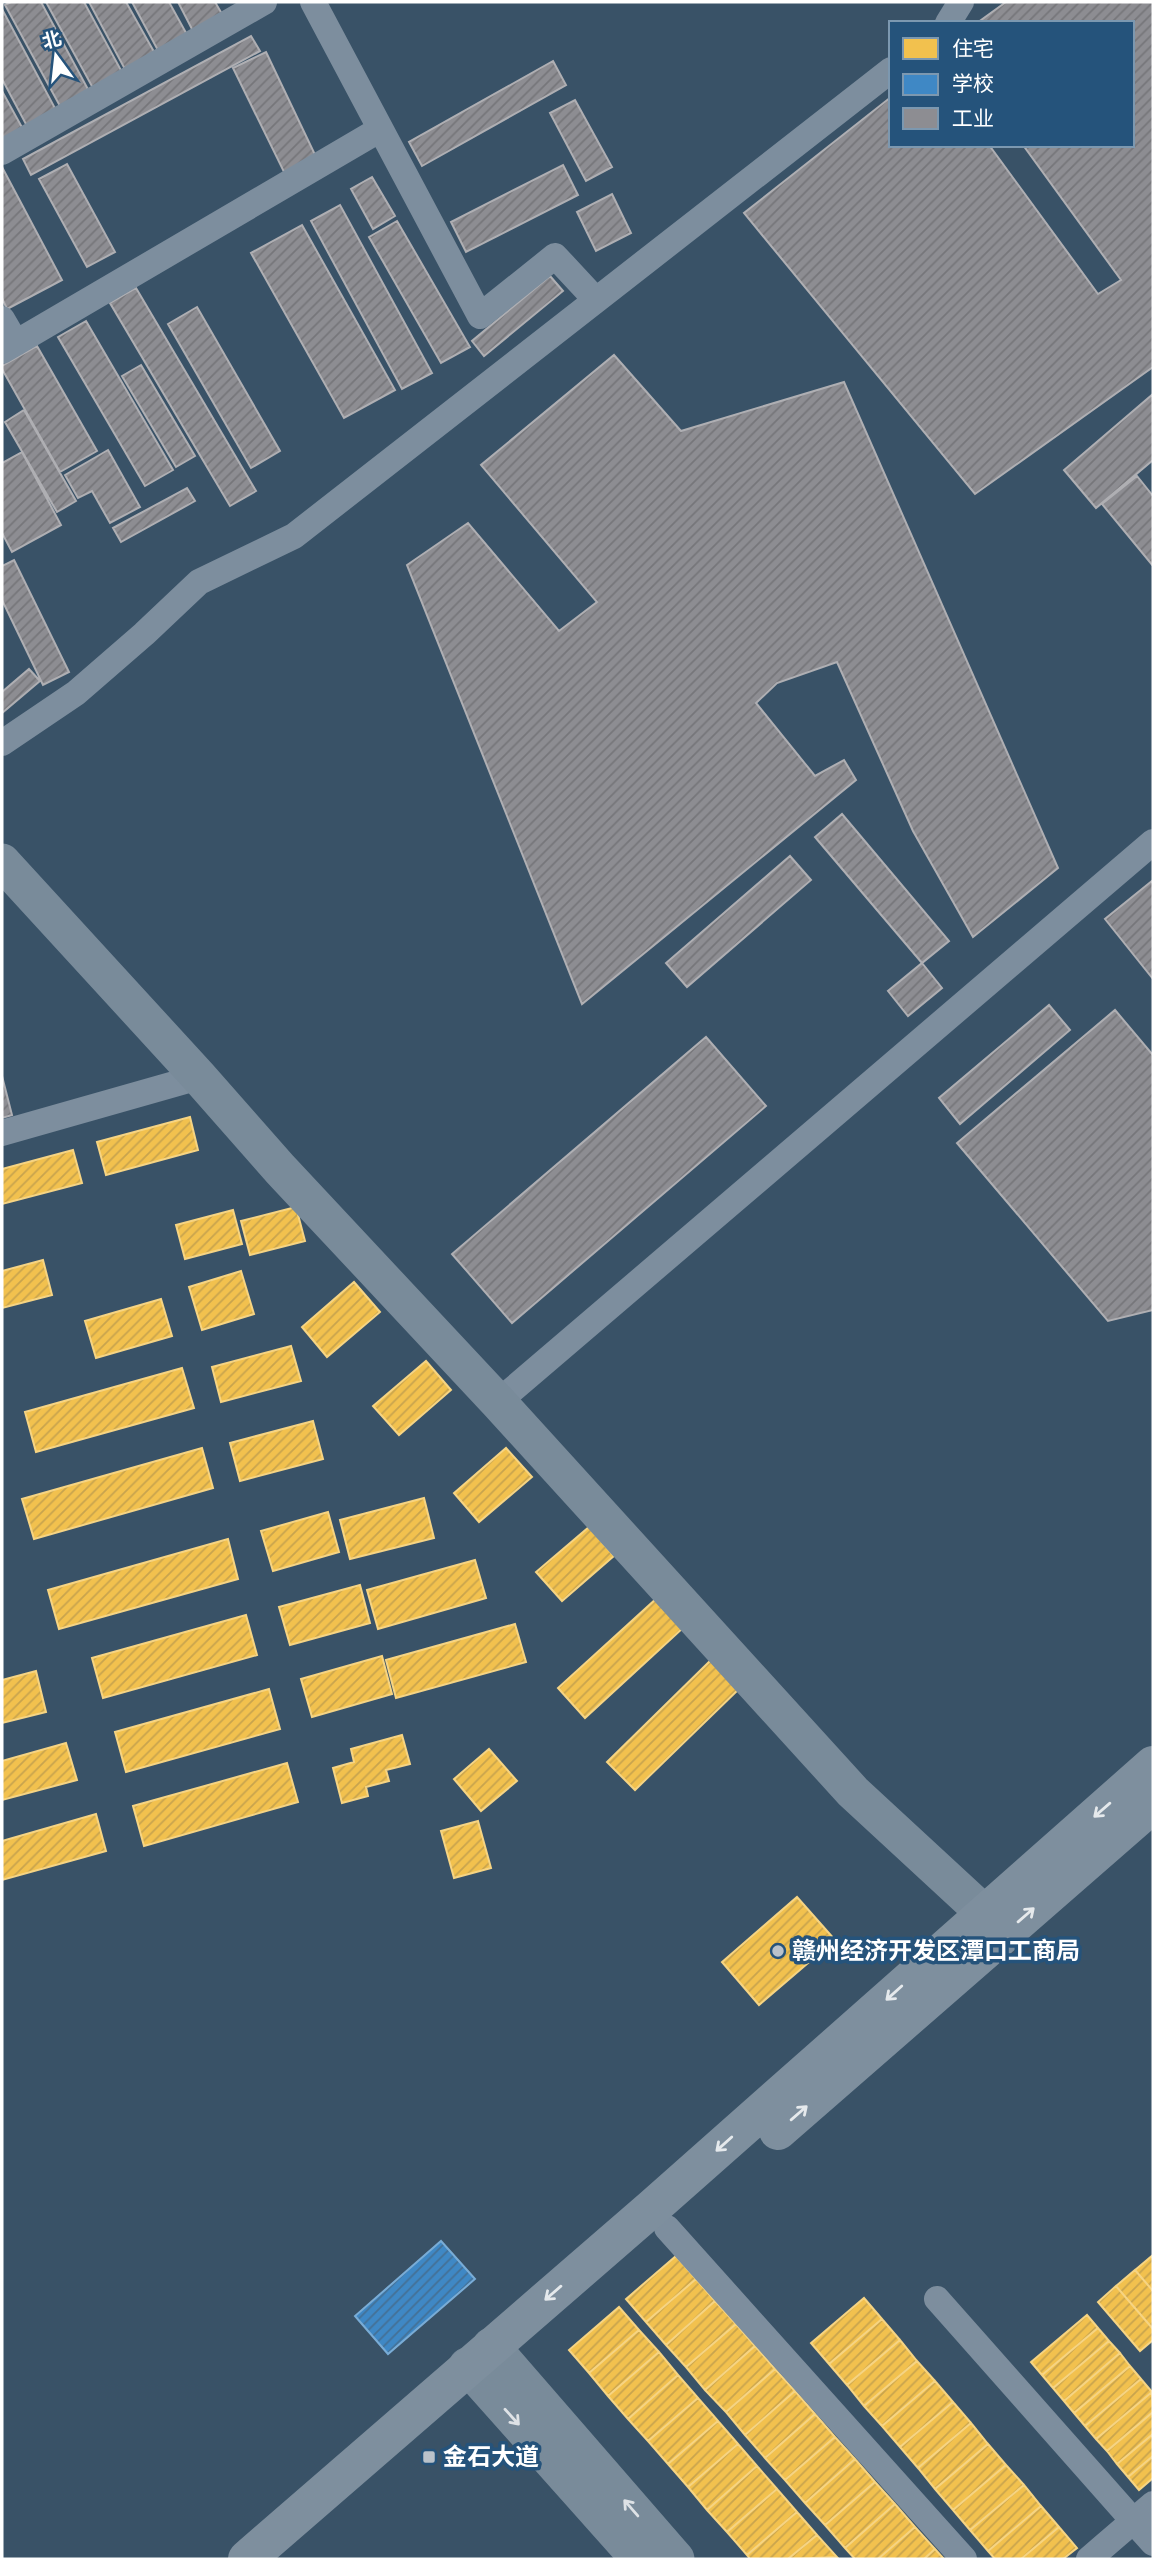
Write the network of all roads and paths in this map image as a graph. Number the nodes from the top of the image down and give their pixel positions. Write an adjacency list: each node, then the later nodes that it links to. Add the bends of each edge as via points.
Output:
1 (264, 2): 7 (street)
2 (313, 2): 6 (street)
3 (961, 2): 4 (street)
4 (949, 21)
5 (889, 72): 8 (street)
6 (379, 130): 8 (street, via 480,316 555,256); 10 (street)
7 (2, 152)
8 (596, 300): 11 (street, via 294,536 199,582 76,693)
9 (2, 319): 10 (street)
10 (9, 347)
11 (2, 743)
12 (1153, 842): 16 (street)
13 (2, 862): 14 (main road)
14 (199, 1077): 15 (street); 16 (main road)
15 (2, 1133)
16 (498, 1402): 19 (main road, via 853,1793)
17 (1153, 1765): 19 (highway, one-way to 19)
18 (1153, 1804): 20 (highway, one-way to 18)
19 (984, 1913): 22 (highway, one-way to 22, via 652,2208)
20 (667, 2228): 22 (highway); 29 (street)
21 (937, 2299): 23 (street)
22 (487, 2366): 25 (highway); 26 (highway); 27 (main road, one-way to 27); 28 (main road, one-way to 22)
23 (1143, 2512): 24 (street); 30 (street)
24 (1153, 2543)
25 (247, 2559)
26 (285, 2559)
27 (639, 2559)
28 (676, 2559)
29 (964, 2559)
30 (1089, 2559)

